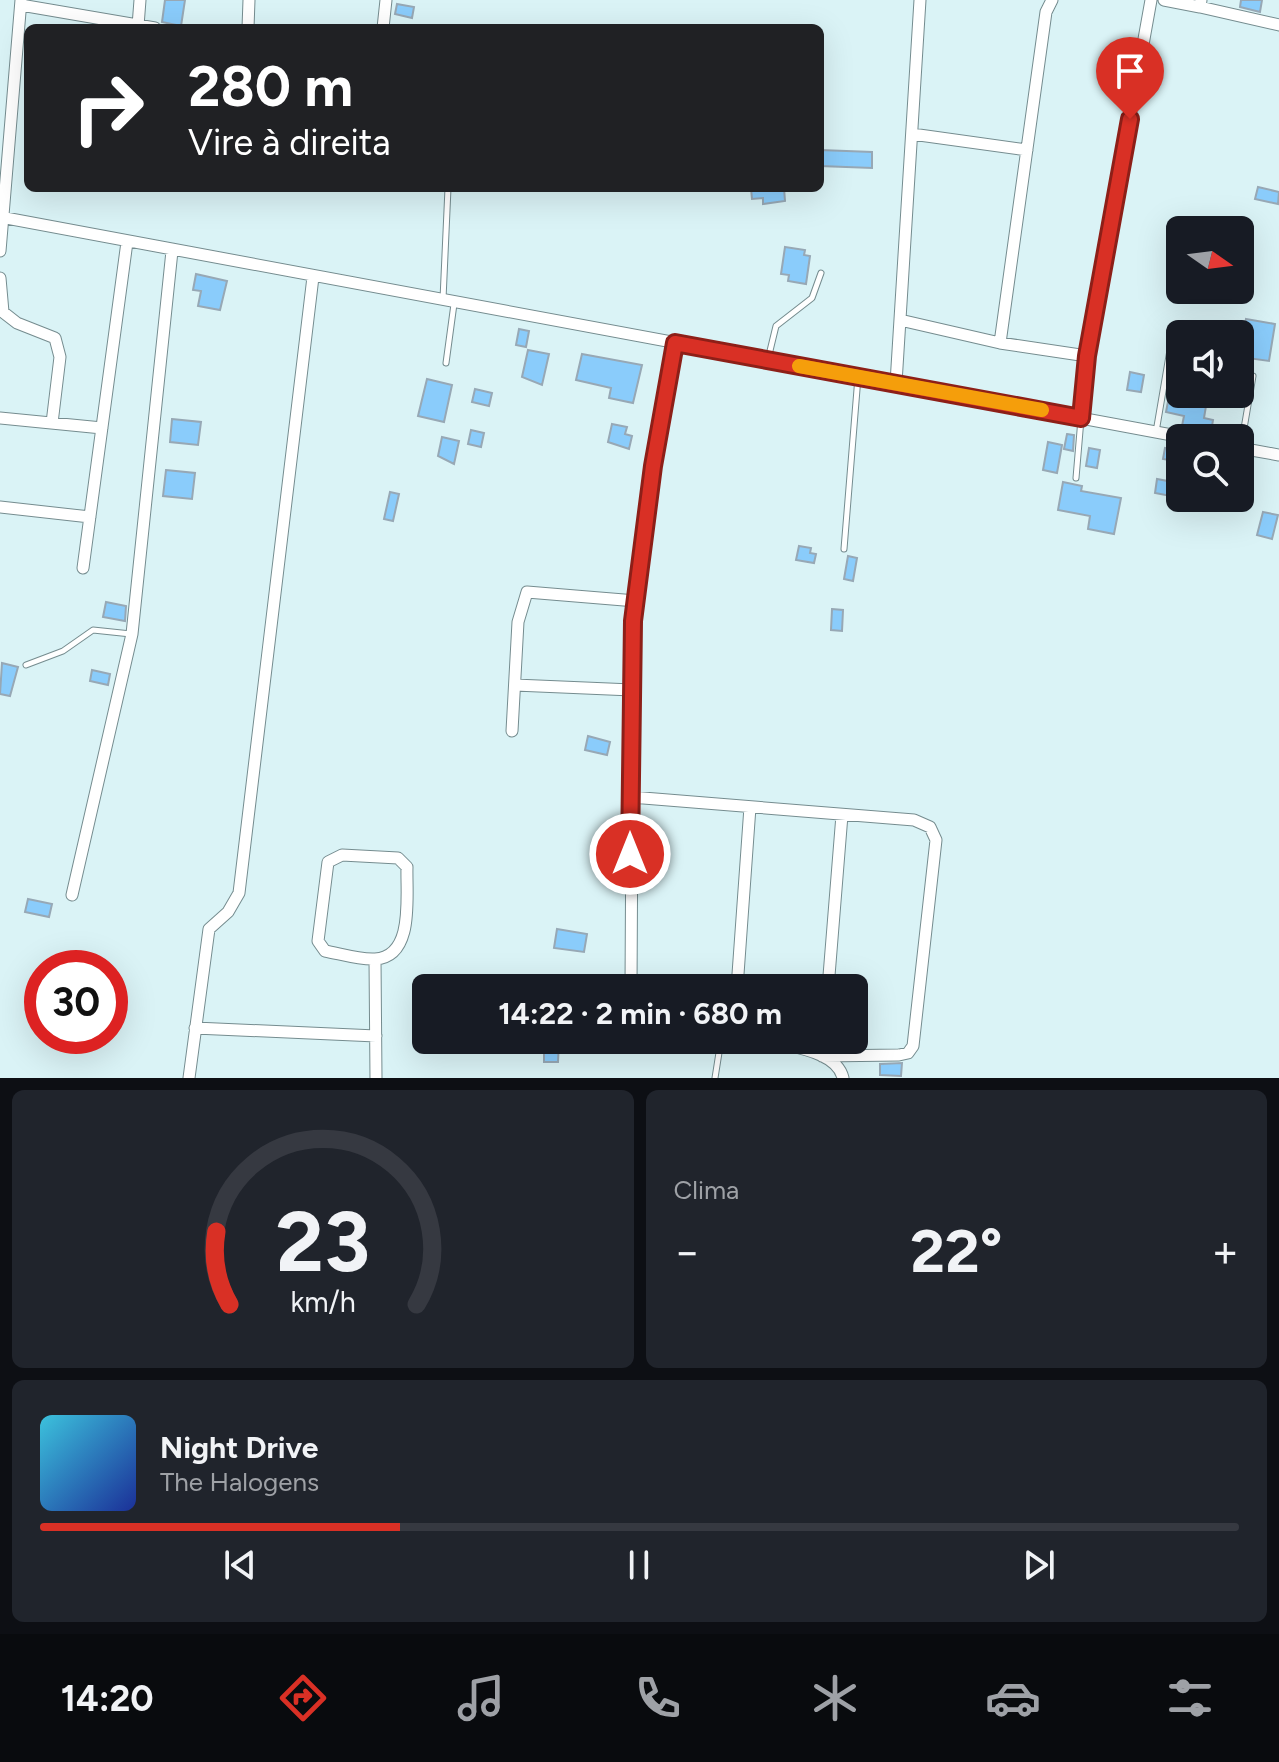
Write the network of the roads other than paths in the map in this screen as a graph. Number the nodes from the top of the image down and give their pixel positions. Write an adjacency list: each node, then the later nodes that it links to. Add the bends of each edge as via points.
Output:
1 (140, 0): 11 (street)
2 (249, 0): 12 (street)
3 (386, 0): 13 (street)
4 (920, 0): 15 (street)
5 (1052, 0): 16 (street)
6 (1151, 0): 29 (street)
7 (1164, 0): 9 (street)
8 (21, 3): 10 (street); 18 (street)
9 (1200, 3): 14 (street)
10 (128, 24)
11 (138, 24)
12 (248, 24)
13 (383, 24)
14 (1279, 25)
15 (912, 134): 16 (street); 26 (street)
16 (1027, 150): 28 (street)
17 (448, 192): 25 (lane)
18 (3, 217): 19 (street); 20 (street)
19 (127, 242): 21 (street); 38 (street)
20 (0, 251)
21 (172, 251): 23 (street); 49 (street)
22 (821, 273): 30 (lane, via 812,298 776,326)
23 (313, 277): 25 (street); 62 (street, via 239,893 209,929)
24 (0, 278): 37 (street, via 3,312 55,338 60,357)
25 (448, 302): 27 (street); 31 (lane)
26 (900, 320): 28 (street); 34 (street)
27 (675, 343): 30 (street); 48 (street)
28 (1000, 343): 29 (street)
29 (1087, 356): 36 (street)
30 (768, 360): 33 (street)
31 (446, 363)
32 (1166, 373): 39 (lane)
33 (858, 376): 34 (street); 46 (lane)
34 (896, 383): 36 (street)
35 (0, 418): 37 (street)
36 (1081, 418): 39 (street); 43 (lane)
37 (52, 423): 38 (street)
38 (102, 428): 45 (street)
39 (1156, 432): 40 (street)
40 (1166, 434)
41 (1254, 451): 42 (street)
42 (1279, 455)
43 (1076, 478)
44 (0, 507): 45 (street)
45 (90, 517): 47 (street)
46 (844, 549)
47 (83, 568)
48 (636, 601): 51 (street, via 527,592 518,622); 52 (street)
49 (132, 634): 50 (lane, via 93,630 63,651); 57 (street)
50 (26, 665)
51 (515, 685): 52 (street); 53 (street)
52 (632, 690): 54 (street)
53 (512, 731)
54 (631, 797): 55 (street); 59 (street)
55 (750, 807): 56 (street); 60 (street)
56 (842, 815): 61 (street); 66 (street, via 914,820 930,827 936,840 913,1046 899,1055)
57 (72, 895)
58 (375, 959): 58 (street, via 325,951 318,941 328,862 342,855 398,858 407,867 403,940 390,955); 63 (street)
59 (631, 974)
60 (738, 974)
61 (829, 974)
62 (195, 1028): 63 (street); 67 (street)
63 (376, 1036): 68 (street)
64 (719, 1054): 69 (lane)
65 (815, 1054): 66 (street)
66 (822, 1056): 70 (street, via 837,1063)
67 (189, 1078)
68 (376, 1078)
69 (715, 1078)
70 (843, 1078)

